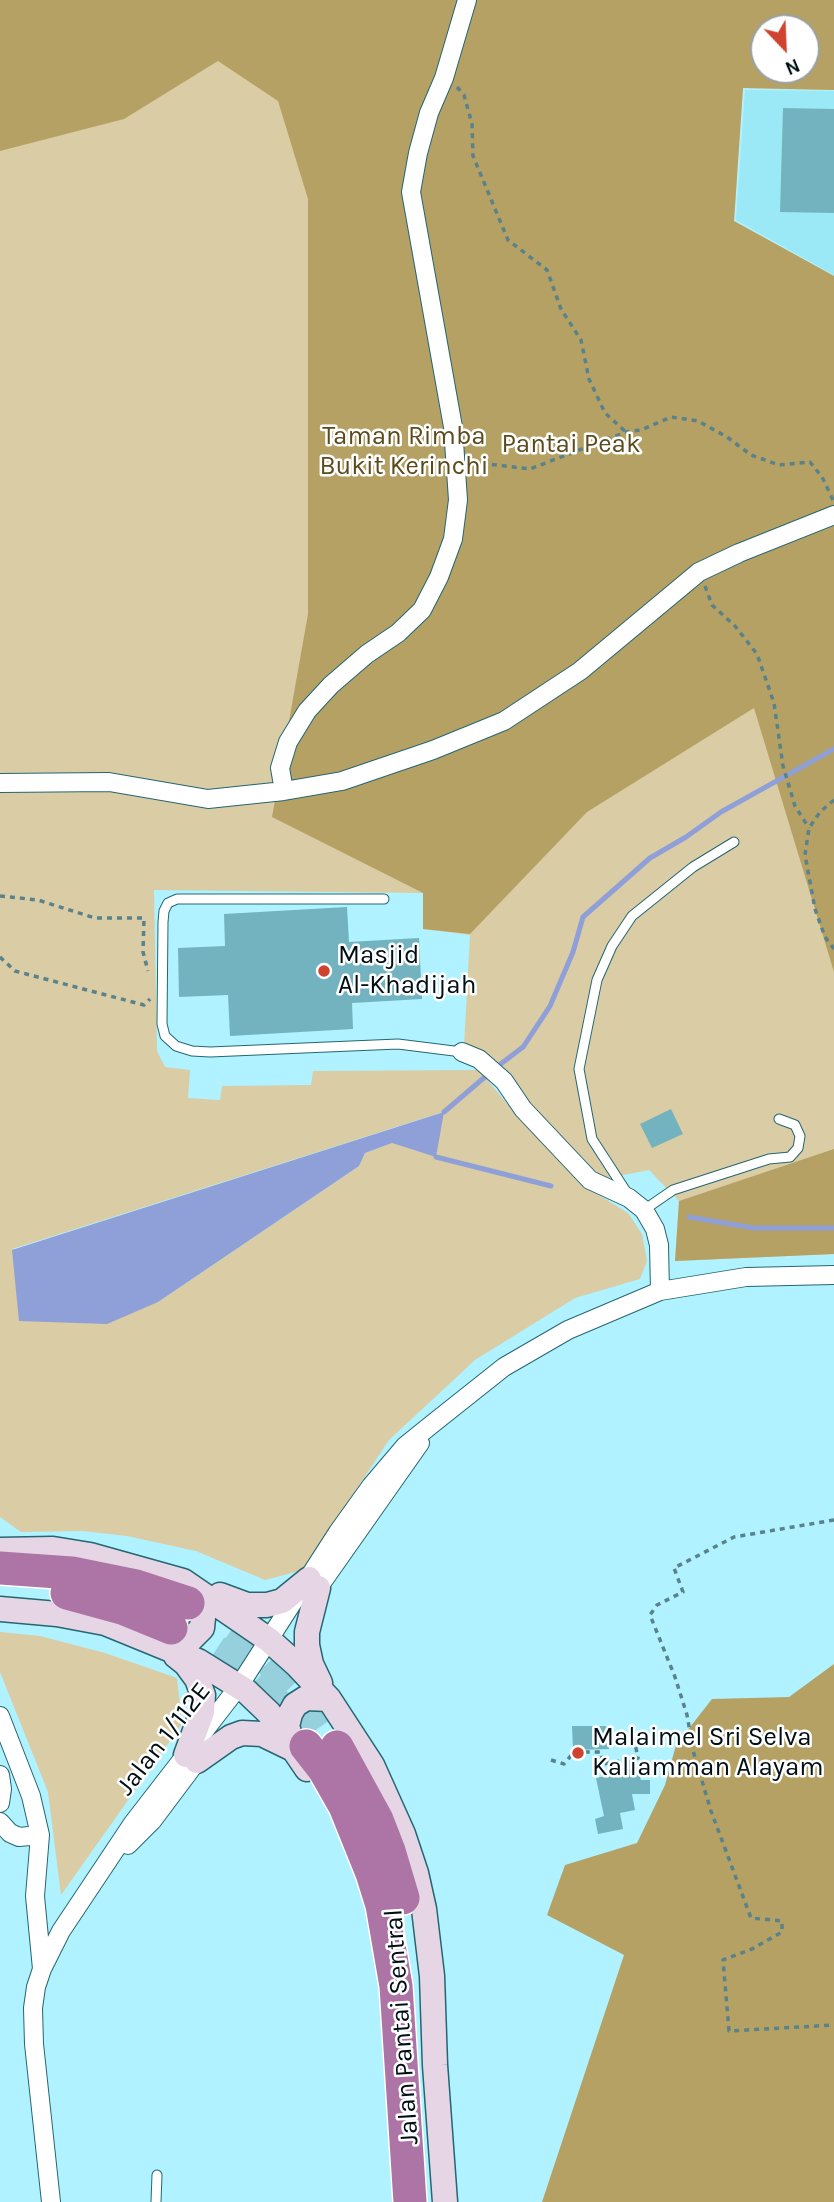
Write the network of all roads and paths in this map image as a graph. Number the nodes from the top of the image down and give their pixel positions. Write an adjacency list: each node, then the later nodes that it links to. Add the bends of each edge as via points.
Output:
1 (467, 0): 2 (street)
2 (444, 78): 3 (path, via 464,95 472,124 473,156 508,240 548,270 561,309 581,340 589,379 605,413); 4 (street, via 429,113 411,192 453,427)
3 (626, 432): 4 (path, via 530,469); 5 (path, via 671,417 698,421 751,455 779,465 810,462)
4 (455, 462): 9 (street, via 458,500 453,539 422,610 331,685 307,711 288,742 280,768)
5 (834, 502)
6 (834, 515): 7 (street)
7 (699, 572): 9 (street, via 580,671 504,721 342,781); 11 (path, via 712,606 757,654 774,702 783,766 795,806)
8 (0, 783): 9 (street, via 108,782 208,799)
9 (284, 791)
10 (834, 800): 11 (path)
11 (809, 828): 15 (path, via 805,855 815,909)
12 (734, 842): 21 (lane, via 693,867 632,916 597,980 579,1069 592,1139)
13 (0, 896): 17 (path, via 38,900 95,918 144,918 143,952)
14 (384, 899): 19 (lane, via 177,899 168,903 163,922 165,1036 191,1051 398,1044)
15 (834, 949)
16 (0, 957): 18 (path, via 15,971 69,986 144,1005)
17 (149, 984)
18 (151, 998)
19 (462, 1052): 21 (street, via 479,1059 504,1081 523,1109 590,1180)
20 (779, 1119): 22 (lane, via 794,1125 800,1136 790,1157 769,1159 673,1190)
21 (629, 1198): 22 (street)
22 (644, 1210): 24 (street, via 659,1245)
23 (834, 1275): 24 (street, Jalan 1/112E, via 746,1277)
24 (660, 1291): 27 (street, Jalan 1/112E, via 568,1330 504,1367 431,1425)
25 (834, 1520): 44 (path, via 734,1537 674,1568 683,1592 657,1605 650,1615 675,1676 708,1799 751,1918 782,1921 782,1932 723,1960 729,2031)
26 (1, 1554): 30 (highway, via 136,1586)
27 (314, 1583): 30 (main road, via 267,1605); 31 (street, Jalan 1/112E); 33 (main road, via 307,1645 310,1664)
28 (0, 1590): 30 (highway, via 84,1596)
29 (0, 1609): 30 (main road, Jalan Pantai Sentral, via 105,1623)
30 (177, 1615): 31 (main road, Jalan Pantai Sentral); 32 (main road, Jalan Pantai Sentral, via 198,1661); 37 (main road, via 186,1664 203,1695)
31 (273, 1644): 32 (street, Jalan 1/112E); 33 (main road, Jalan Pantai Sentral)
32 (242, 1689): 36 (main road, Jalan Pantai Sentral); 37 (street, Jalan 1/112E)
33 (329, 1699): 36 (main road, via 306,1698 290,1714 287,1726); 51 (main road, Jalan Pantai Sentral, via 372,1765 416,1873 432,1976)
34 (0, 1716): 42 (street, via 31,1796)
35 (633, 1734): 38 (path, via 638,1758 603,1764 601,1752 574,1752 564,1764)
36 (312, 1747): 37 (main road, via 242,1732); 48 (main road, Jalan Pantai Sentral, via 357,1861 373,1933 383,1999); 49 (highway, via 345,1806 382,1905 396,1986); 50 (highway, via 377,1820 400,1884 418,2004 421,2113)
37 (192, 1758): 43 (street, Jalan 1/112E, via 152,1821 102,1871 61,1931)
38 (551, 1760)
39 (0, 1775): 40 (street)
40 (0, 1803)
41 (0, 1822): 42 (street, via 19,1837)
42 (40, 1835): 43 (street, via 35,1896)
43 (42, 1969): 46 (street, Jalan 1/112E, via 33,2008 34,2044)
44 (834, 2025)
45 (157, 2175): 47 (lane)
46 (51, 2202)
47 (156, 2202)
48 (398, 2202)
49 (410, 2202)
50 (431, 2202)
51 (444, 2202)

